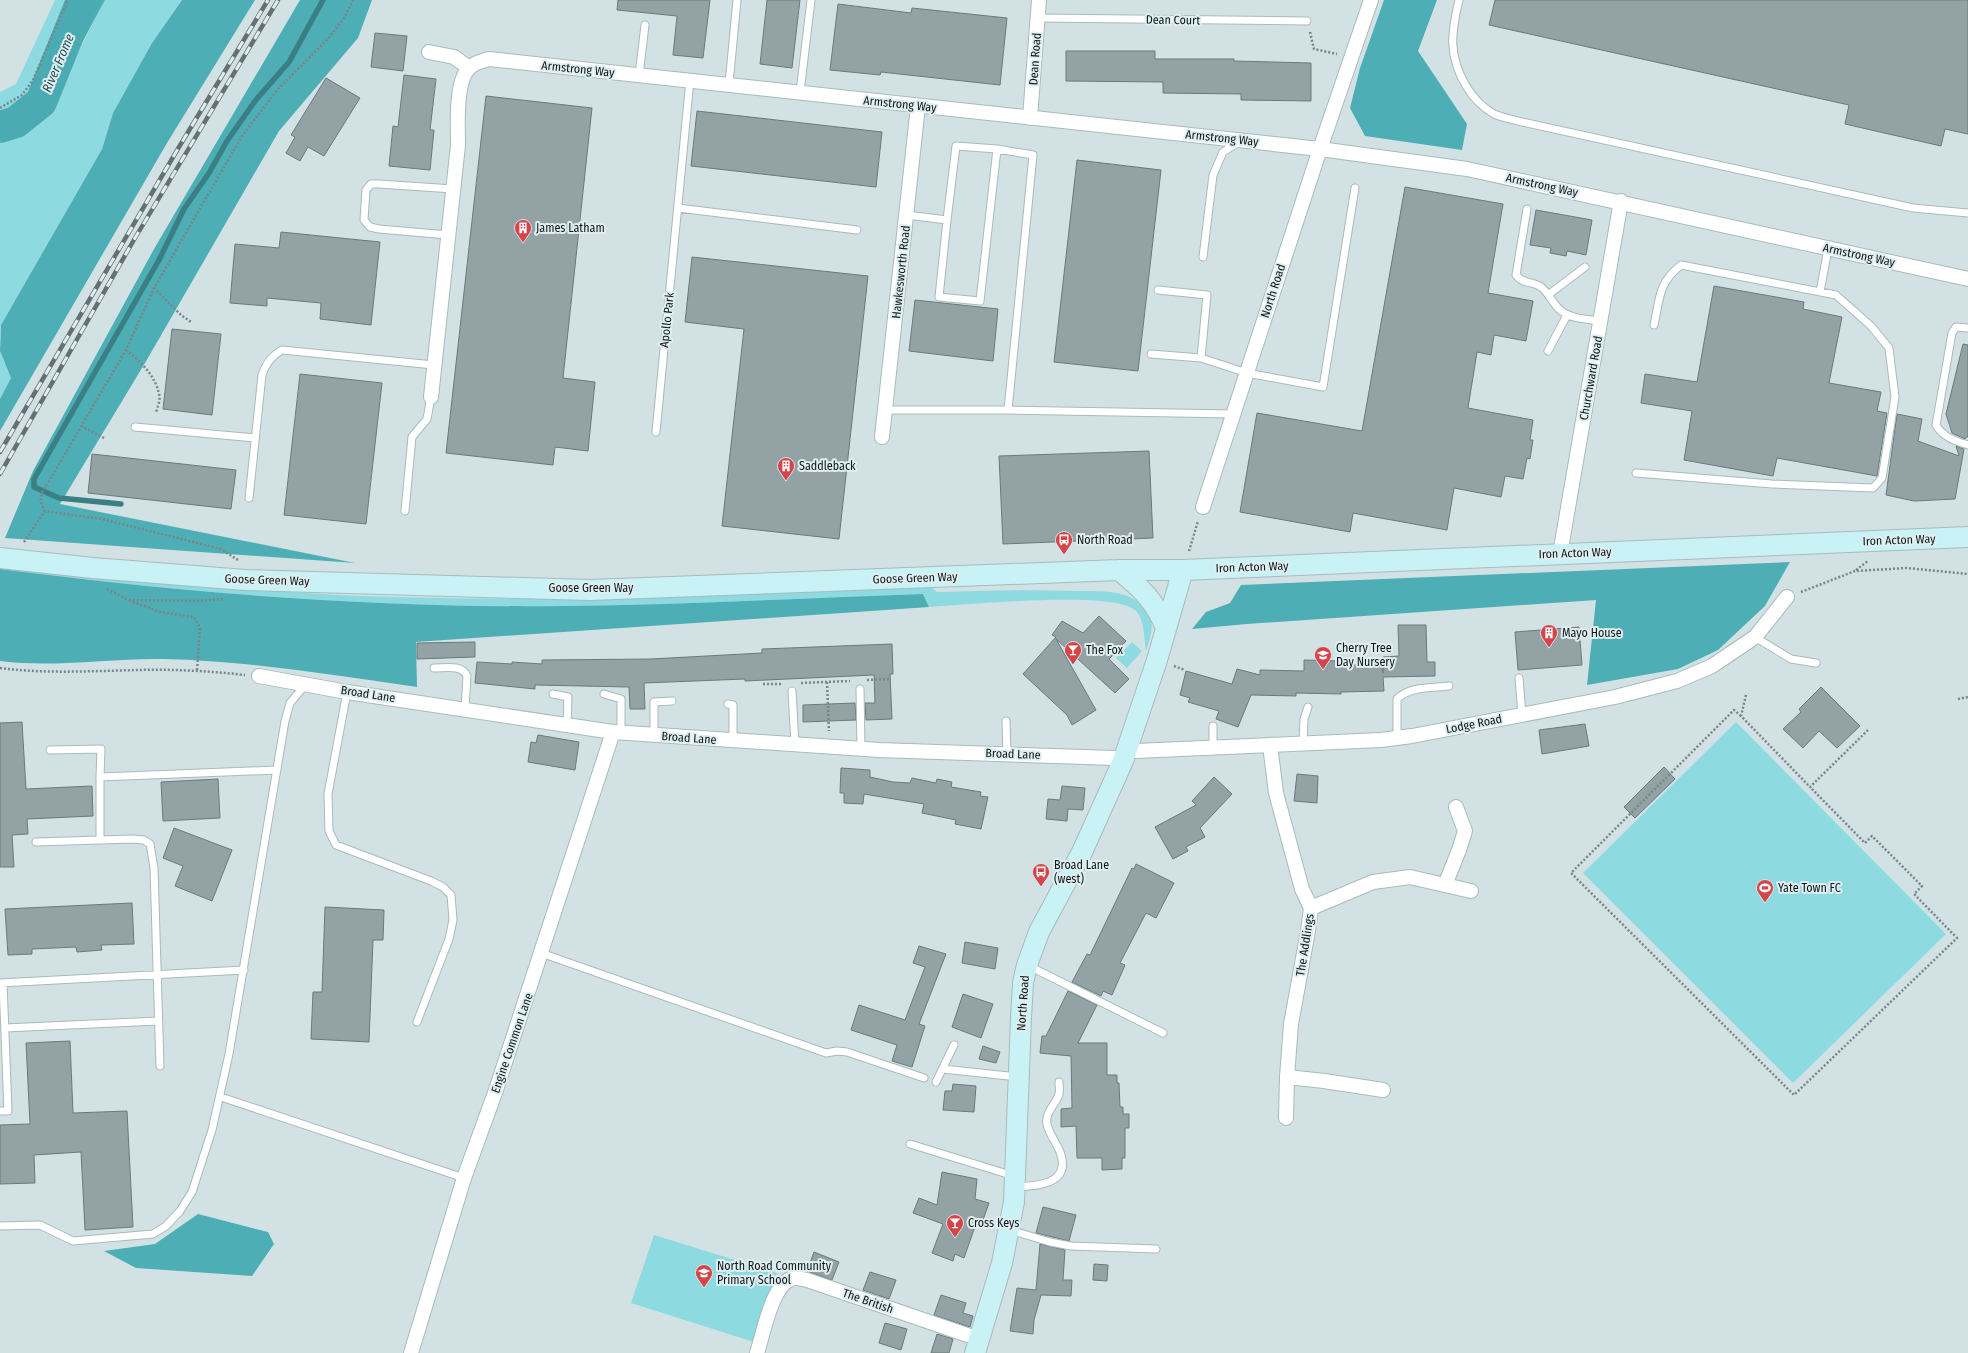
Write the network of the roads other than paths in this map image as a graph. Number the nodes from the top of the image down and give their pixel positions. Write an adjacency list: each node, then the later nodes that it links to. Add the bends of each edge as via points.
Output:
1 (737, 0): 13 (lane)
2 (811, 0): 14 (lane)
3 (1039, 0): 6 (street, Dean Road)
4 (1371, 0): 19 (street, North Road)
5 (1459, 0): 25 (lane, via 1452,28 1452,56 1459,75 1474,99 1494,114 1913,208)
6 (1038, 18): 7 (lane, Dean Court); 16 (street, Dean Road)
7 (1307, 22)
8 (645, 25): 11 (lane)
9 (429, 52): 10 (street, via 454,57)
10 (469, 68): 11 (street, Armstrong Way, via 489,59); 21 (street, via 464,76 458,115 458,145)
11 (639, 75): 12 (street, Armstrong Way)
12 (690, 80): 13 (street, Armstrong Way); 23 (lane, Apollo Park)
13 (729, 84): 14 (street, Armstrong Way)
14 (800, 92): 15 (street, Armstrong Way)
15 (918, 106): 16 (street, Armstrong Way); 26 (street, Hawkesworth Road)
16 (1030, 118): 17 (street, Armstrong Way)
17 (1241, 140): 19 (street, Armstrong Way); 31 (lane, via 1223,152 1213,175)
18 (997, 149): 27 (lane, via 956,146); 27 (lane, via 980,301 939,296); 48 (lane, via 1033,154)
19 (1320, 149): 22 (street, Armstrong Way, via 1467,169); 45 (street, North Road)
20 (1355, 188): 45 (lane, via 1323,387)
21 (453, 189): 29 (street); 29 (lane, via 371,184 366,190 364,220 370,227)
22 (1621, 201): 30 (street, Armstrong Way); 38 (street, Churchward Road)
23 (678, 208): 28 (lane); 51 (lane, Apollo Park)
24 (1527, 209): 36 (lane, via 1516,275 1521,281 1542,287)
25 (1968, 213)
26 (907, 215): 27 (lane); 47 (street, Hawkesworth Road)
27 (947, 220)
28 (857, 230)
29 (448, 235): 44 (street)
30 (1828, 249): 33 (street, Armstrong Way); 35 (lane)
31 (1203, 257)
32 (1585, 267): 36 (lane)
33 (1968, 279)
34 (1158, 290): 43 (lane, via 1207,295)
35 (1820, 292): 39 (lane, via 1681,265 1663,284); 55 (lane, via 1836,295 1871,326 1889,348 1895,397 1882,478 1873,488 1772,484)
36 (1548, 295): 37 (lane)
37 (1567, 315): 38 (lane); 41 (lane)
38 (1601, 321): 60 (street, Churchward Road)
39 (1654, 325)
40 (1968, 328): 54 (lane, via 1956,327 1952,332 1936,425 1945,436)
41 (1548, 350)
42 (1150, 354): 43 (lane)
43 (1201, 358): 45 (lane)
44 (434, 365): 46 (street); 53 (lane, via 282,350 274,354 262,375)
45 (1246, 372): 49 (street, North Road)
46 (431, 397): 58 (lane, via 427,419 412,437)
47 (886, 410): 48 (lane); 52 (street, Hawkesworth Road)
48 (1008, 410): 49 (lane)
49 (1233, 414): 57 (street, North Road)
50 (135, 426): 53 (lane)
51 (656, 432)
52 (882, 437)
53 (255, 438): 56 (lane)
54 (1968, 445)
55 (1636, 472)
56 (249, 498)
57 (1203, 507)
58 (405, 511)
59 (1968, 537): 60 (main road, Iron Acton Way)
60 (1560, 554): 63 (main road, Iron Acton Way)
61 (0, 558): 62 (main road, Goose Green Way, via 245,580 590,590)
62 (1119, 570): 63 (main road, Goose Green Way); 65 (main road, via 1151,599)
63 (1183, 570): 65 (main road, North Road)
64 (1787, 597): 66 (street, Lodge Road)
65 (1166, 628): 97 (main road, North Road)
66 (1755, 637): 67 (lane, via 1791,659); 82 (street, Lodge Road, via 1712,666 1677,681 1615,697)
67 (1816, 663)
68 (434, 668): 81 (lane, via 460,668 465,671)
69 (259, 676): 71 (street, Broad Lane)
70 (1519, 678): 82 (lane)
71 (306, 684): 75 (street, Broad Lane); 98 (lane, via 290,704)
72 (1449, 686): 88 (lane, via 1404,692 1397,699)
73 (860, 689): 94 (lane)
74 (792, 691): 91 (lane)
75 (347, 692): 81 (street, Broad Lane); 112 (lane, via 328,794 329,831 336,845 431,881 452,895 453,920 449,940)
76 (553, 694): 84 (lane, via 568,697)
77 (604, 694): 86 (lane, via 621,700)
78 (672, 701): 87 (lane, via 654,702)
79 (728, 704): 89 (lane, via 733,705)
80 (1308, 707): 90 (lane, via 1304,719)
81 (464, 709): 84 (street, Broad Lane)
82 (1522, 715): 88 (street, Lodge Road)
83 (1006, 721): 96 (lane)
84 (567, 726): 86 (street, Broad Lane)
85 (1213, 726): 93 (lane)
86 (617, 733): 87 (street, Broad Lane); 106 (street, Engine Common Lane)
87 (654, 736): 89 (street, Broad Lane)
88 (1396, 738): 90 (street, Lodge Road)
89 (733, 741): 91 (street, Broad Lane)
90 (1303, 743): 92 (street, Lodge Road)
91 (795, 745): 94 (street, Broad Lane)
92 (1270, 745): 93 (street, Lodge Road); 105 (street, The Addlings, via 1276,793 1302,890)
93 (1213, 748): 97 (street, Lodge Road, via 1136,751)
94 (862, 749): 96 (street, Broad Lane)
95 (50, 750): 99 (lane, via 101,749)
96 (1007, 754): 97 (street, Broad Lane, via 1114,758)
97 (1125, 755): 107 (main road, North Road, via 1083,850 1039,932)
98 (277, 770): 99 (lane); 108 (lane)
99 (100, 776): 101 (lane)
100 (1456, 807): 103 (street, via 1465,830)
101 (100, 840): 102 (lane); 109 (lane, via 132,839 144,840 150,844 154,868)
102 (36, 842)
103 (1445, 885): 104 (street); 105 (street, via 1410,877 1373,882)
104 (1471, 891)
105 (1310, 908): 119 (street, The Addlings, via 1291,1024)
106 (541, 953): 120 (lane, via 826,1053 847,1052); 128 (street, Engine Common Lane)
107 (1026, 965): 114 (lane); 118 (main road, North Road, via 1022,990)
108 (244, 970): 109 (lane); 124 (lane)
109 (157, 975): 110 (lane); 111 (lane)
110 (1, 983): 113 (lane)
111 (158, 1021): 113 (lane); 116 (lane)
112 (417, 1022)
113 (5, 1028): 125 (lane, via 8,1111)
114 (1163, 1033)
115 (954, 1045): 117 (lane)
116 (160, 1066)
117 (943, 1069): 118 (lane); 121 (lane)
118 (1020, 1077): 129 (main road, North Road)
119 (1287, 1077): 123 (street); 126 (street, The Addlings)
120 (924, 1078)
121 (936, 1082)
122 (1059, 1082): 129 (lane, via 1059,1095 1047,1115 1047,1125 1062,1156 1058,1176 1052,1182 1042,1185)
123 (1383, 1090)
124 (221, 1097): 128 (lane); 130 (lane, via 192,1192 180,1211 166,1226 153,1234 73,1241 40,1224)
125 (0, 1111)
126 (1286, 1118)
127 (910, 1144): 129 (lane)
128 (464, 1178): 134 (street, Engine Common Lane)
129 (1016, 1182): 131 (main road, North Road)
130 (0, 1226)
131 (1010, 1230): 132 (lane, via 1071,1246); 133 (main road, North Road)
132 (1156, 1249)
133 (977, 1346): 135 (street, The British, via 807,1280 792,1278 783,1283 776,1293)
134 (411, 1353)
135 (757, 1353)

